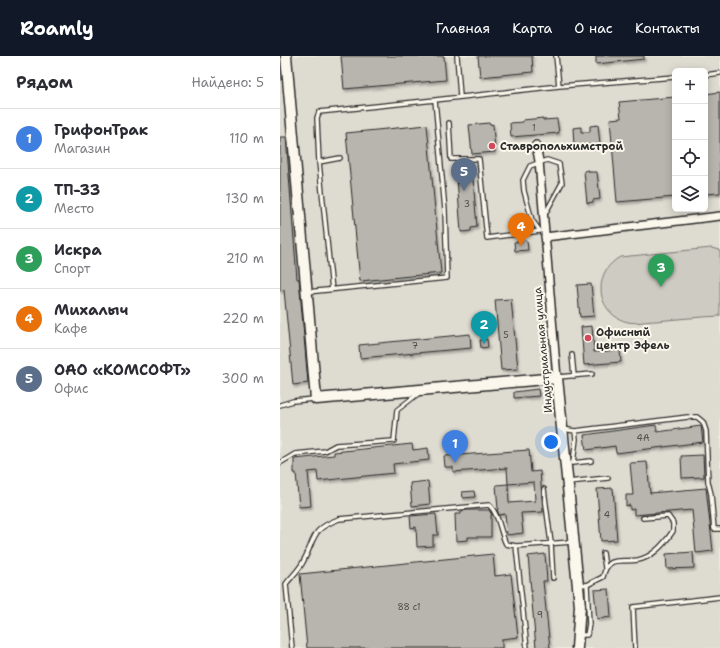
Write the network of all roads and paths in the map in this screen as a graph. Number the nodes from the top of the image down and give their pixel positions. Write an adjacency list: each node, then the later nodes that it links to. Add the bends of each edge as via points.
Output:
1 (286, 56): 20 (street)
2 (457, 56): 8 (lane)
3 (556, 56): 7 (lane)
4 (720, 73): 5 (lane)
5 (708, 75)
6 (672, 77): 7 (lane)
7 (559, 86): 8 (lane)
8 (460, 96): 9 (lane)
9 (435, 100): 14 (lane, via 319,112); 19 (lane, via 445,210 447,278)
10 (449, 122): 17 (lane, via 451,159 479,159 487,238)
11 (536, 145): 13 (street, Индустриальная улица)
12 (340, 158): 14 (lane)
13 (539, 161): 16 (street, Индустриальная улица); 16 (lane, via 547,160 559,164 562,183); 17 (lane, via 530,166 523,180 532,220)
14 (319, 162): 19 (lane)
15 (720, 216): 18 (street)
16 (544, 217): 18 (street, Индустриальная улица)
17 (540, 230): 18 (lane)
18 (545, 237): 24 (street, Индустриальная улица)
19 (332, 290): 20 (lane)
20 (306, 292): 26 (street)
21 (572, 355): 23 (lane)
22 (592, 374): 23 (lane)
23 (574, 376): 24 (lane)
24 (557, 378): 25 (street); 28 (street, Индустриальная улица)
25 (422, 390): 26 (street); 31 (lane, via 397,410 394,441 336,445 325,451 295,454)
26 (316, 399): 27 (lane)
27 (280, 405)
28 (562, 429): 29 (lane); 32 (street, Индустриальная улица)
29 (575, 431): 32 (lane, via 576,439); 37 (lane, via 697,417 703,422 706,431 708,482 714,529)
30 (591, 461): 32 (lane)
31 (280, 463)
32 (569, 463): 34 (street, Индустриальная улица)
33 (608, 478): 34 (lane)
34 (566, 482): 38 (street, Индустриальная улица)
35 (544, 489): 39 (lane)
36 (643, 518): 42 (lane, via 668,516 673,523 673,531 654,553 638,560 619,560)
37 (720, 529)
38 (573, 542): 39 (lane); 44 (street, Индустриальная улица)
39 (551, 543): 40 (lane); 43 (lane)
40 (516, 546): 46 (lane, via 506,544 494,509 489,505 339,519 324,524 313,537 303,563 286,584); 47 (lane)
41 (603, 553): 42 (lane)
42 (605, 568): 44 (lane, via 603,577)
43 (553, 578)
44 (583, 584): 48 (street, Индустриальная улица)
45 (720, 597): 49 (lane, via 633,607)
46 (292, 648)
47 (527, 648)
48 (577, 648)
49 (635, 648)

